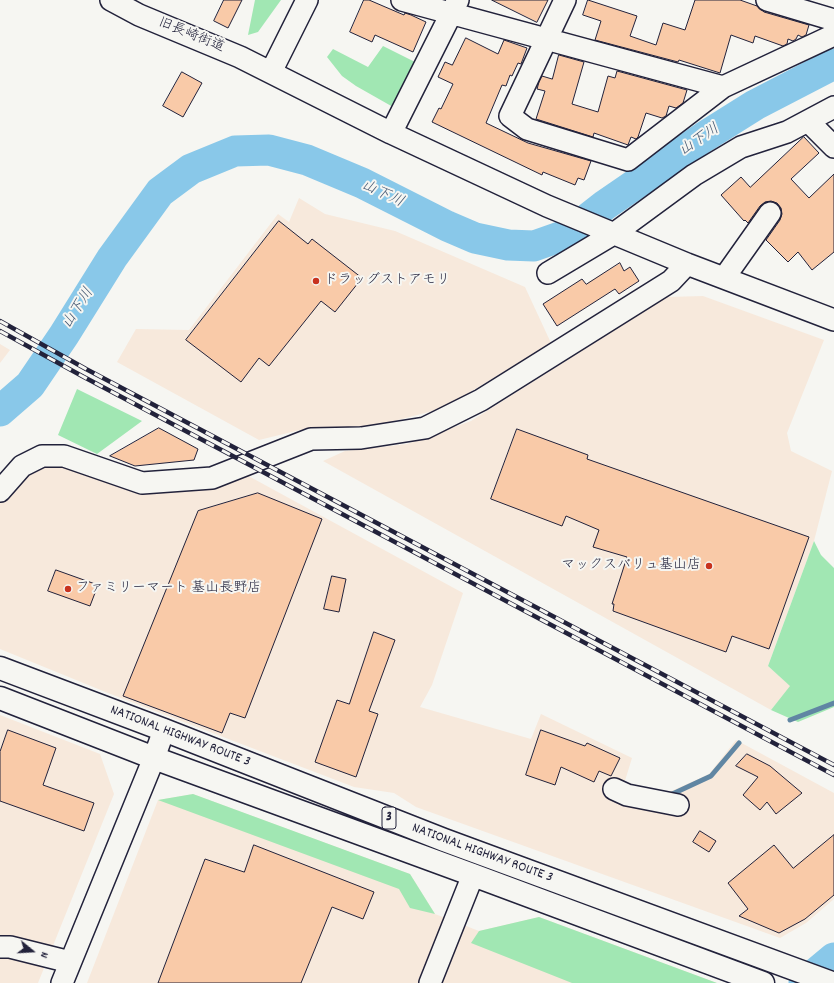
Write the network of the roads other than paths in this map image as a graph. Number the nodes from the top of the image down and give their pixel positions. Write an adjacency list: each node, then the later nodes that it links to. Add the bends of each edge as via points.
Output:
1 (111, 0): 10 (street, 旧長崎街道, via 139,15)
2 (307, 0): 10 (street)
3 (402, 0): 6 (street)
4 (565, 0): 9 (street)
5 (767, 0): 7 (street)
6 (455, 7): 9 (street); 14 (street)
7 (834, 20)
8 (834, 35): 11 (street)
9 (546, 38): 11 (street); 11 (street, via 510,116 527,129 628,160)
10 (271, 72): 14 (street, 旧長崎街道)
11 (723, 87)
12 (834, 107): 13 (street)
13 (808, 121): 15 (street); 17 (street, via 787,132 741,147 694,174)
14 (391, 133): 17 (street, 旧長崎街道, via 547,206)
15 (834, 147)
16 (770, 213): 20 (street)
17 (610, 232): 18 (street, 旧長崎街道); 19 (street)
18 (687, 264): 20 (street, 旧長崎街道); 22 (street, via 671,281 502,388 425,428 361,438 311,440 212,478 142,483 64,456 42,456 22,466)
19 (548, 273)
20 (724, 278): 21 (street, 旧長崎街道)
21 (834, 320)
22 (0, 491)
23 (0, 668): 25 (highway, NATIONAL HIGHWAY ROUTE 3 / 3)
24 (0, 698): 26 (highway, NATIONAL HIGHWAY ROUTE 3 / 3)
25 (164, 730): 26 (street); 35 (highway, NATIONAL HIGHWAY ROUTE 3 / 3, via 444,840)
26 (154, 758): 29 (highway, NATIONAL HIGHWAY ROUTE 3 / 3); 31 (street)
27 (614, 789): 28 (street, via 627,795)
28 (678, 805)
29 (473, 875): 32 (highway, NATIONAL HIGHWAY ROUTE 3 / 3); 34 (street)
30 (0, 947): 31 (street, via 10,947)
31 (70, 962): 33 (street)
32 (752, 981)
33 (62, 983)
34 (430, 983)
35 (832, 983)

